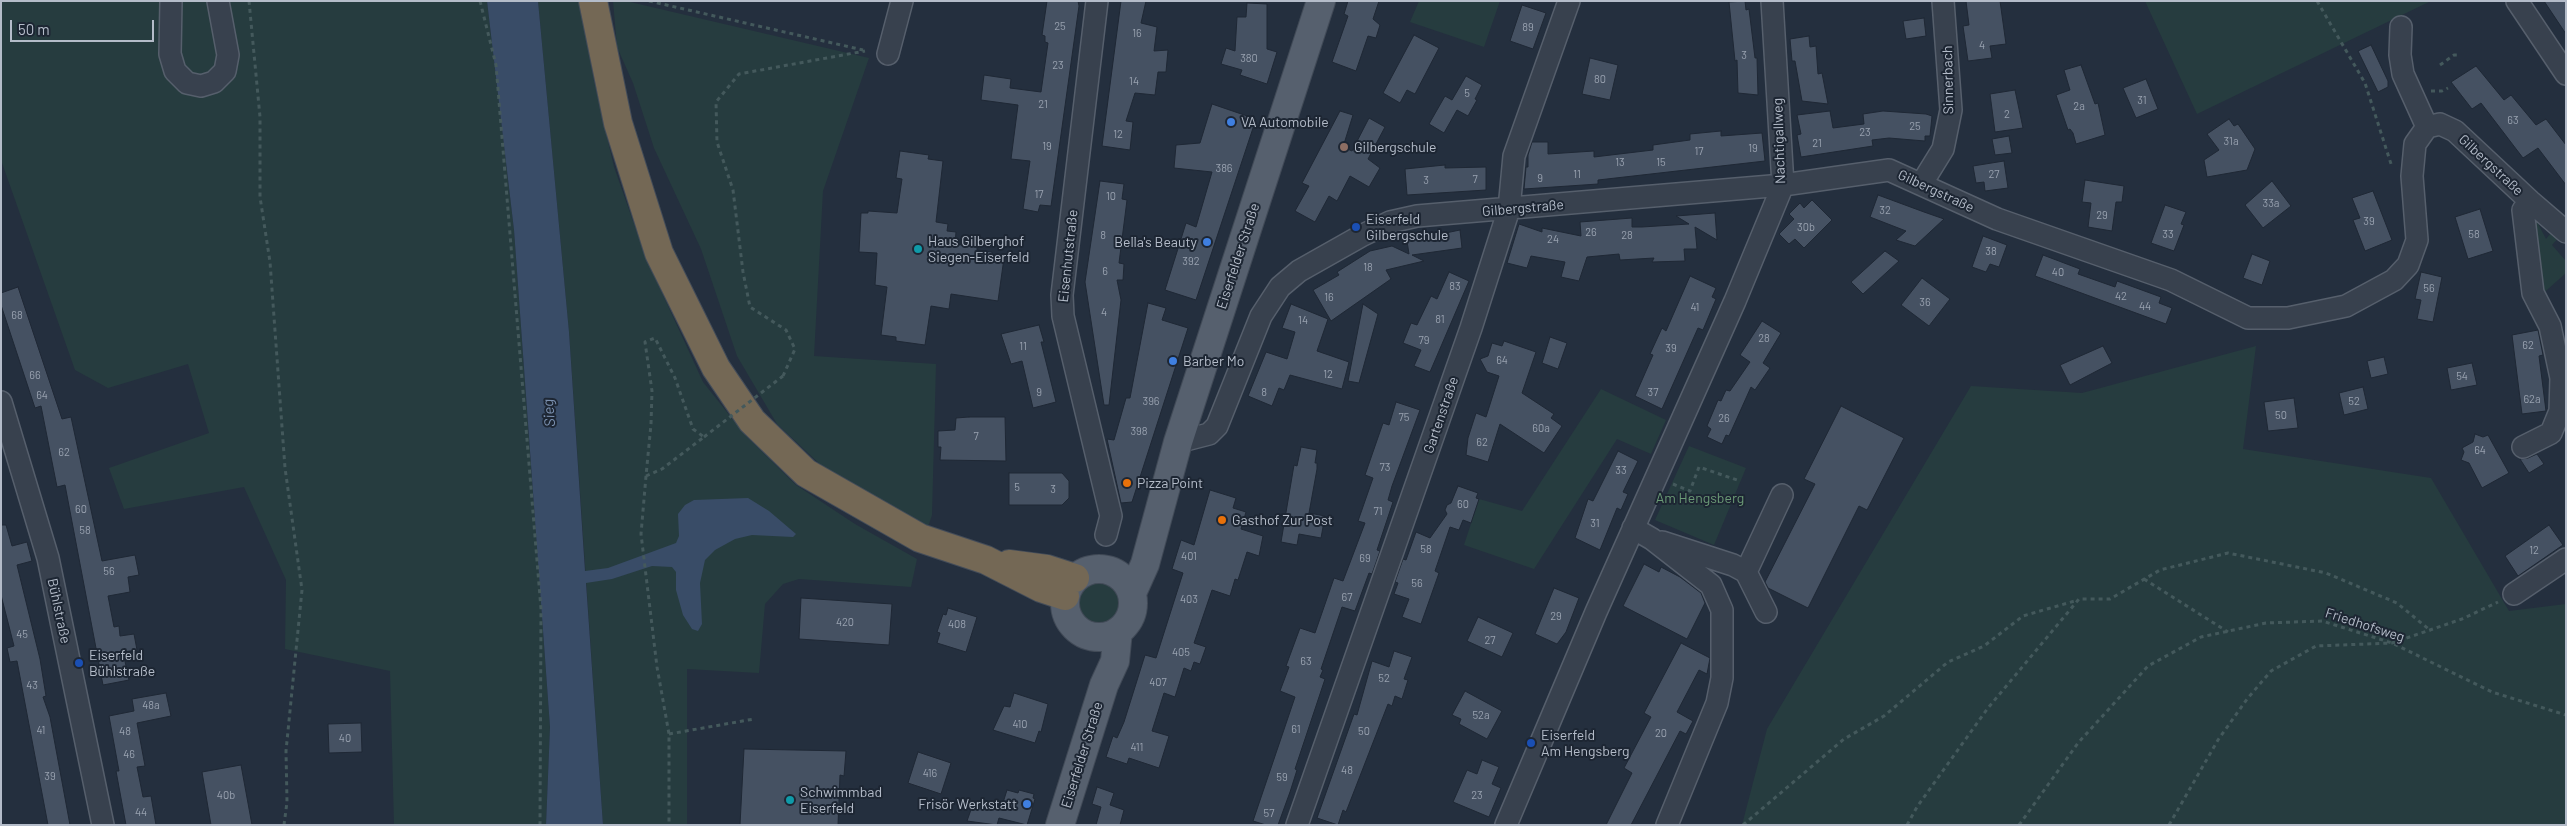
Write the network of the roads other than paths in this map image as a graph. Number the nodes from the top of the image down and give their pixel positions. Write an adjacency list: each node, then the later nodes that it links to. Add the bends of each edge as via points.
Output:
1 (171, 1): 2 (street, via 170,54 175,71 187,83 201,86 214,82 225,71 228,55)
2 (218, 1)
3 (902, 1): 12 (street)
4 (1097, 1): 26 (street, Eisenhutstraße, via 1062,295 1064,316 1110,516)
5 (1321, 1): 21 (main road, Eiserfelder Straße)
6 (1569, 1): 18 (street, Gartenstraße, via 1514,156)
7 (1772, 1): 16 (street, Nachtigallweg)
8 (1943, 1): 15 (street, Sinnerbach, via 1951,110 1943,149)
9 (2517, 1): 13 (street)
10 (594, 6): 31 (highway, via 618,123 659,253 716,368 752,421 806,473 920,538 986,560 1041,588)
11 (2401, 27): 14 (street, via 2403,74)
12 (888, 54)
13 (2566, 74)
14 (2427, 126): 15 (street, Gilbergstraße, via 2415,144 2412,176 2417,240 2408,264 2394,280 2346,306 2288,318 2248,318 2171,280 1996,219); 17 (street, Gilbergstraße, via 2440,124 2455,131)
15 (1922, 183): 16 (street, Gilbergstraße, via 1889,170)
16 (1784, 185): 18 (street, Gilbergstraße); 25 (street, Nachtigallweg)
17 (2530, 202): 19 (street, Gilbergstraße); 22 (street, Gilbergstraße, via 2523,210 2533,293 2550,326 2561,378 2561,402 2551,433)
18 (1509, 209): 21 (street, Gilbergstraße, via 1416,216 1390,222 1299,271 1280,287 1261,316 1217,426 1209,434); 40 (street, Gartenstraße, via 1468,337)
19 (2566, 232)
20 (1, 402): 38 (street, Bühlstraße, via 48,558)
21 (1178, 442): 24 (main road, Eiserfelder Straße)
22 (2523, 447)
23 (1782, 495): 30 (street)
24 (1158, 512): 29 (main road, Eiserfelder Straße, via 1131,552); 32 (main road, Eiserfelder Straße, via 1145,564)
25 (1633, 528): 27 (street); 41 (street)
26 (1106, 536)
27 (1652, 539): 30 (street); 42 (street, via 1711,585 1722,610 1722,678 1717,704)
28 (2566, 559): 33 (street)
29 (1108, 570): 31 (main road, via 1090,570); 32 (main road, via 1118,574)
30 (1746, 572): 34 (street)
31 (1070, 587): 36 (main road, Eiserfelder Straße, via 1066,614 1077,630)
32 (1132, 592): 35 (main road, Eiserfelder Straße, via 1132,614)
33 (2514, 594)
34 (1766, 612)
35 (1118, 631): 36 (main road, via 1108,636); 37 (main road, Eiserfelder Straße, via 1115,661)
36 (1086, 635): 37 (main road, Eiserfelder Straße, via 1098,660)
37 (1104, 685): 39 (main road, Eiserfelder Straße)
38 (103, 825)
39 (1060, 825)
40 (1297, 825)
41 (1506, 825)
42 (1667, 825)

